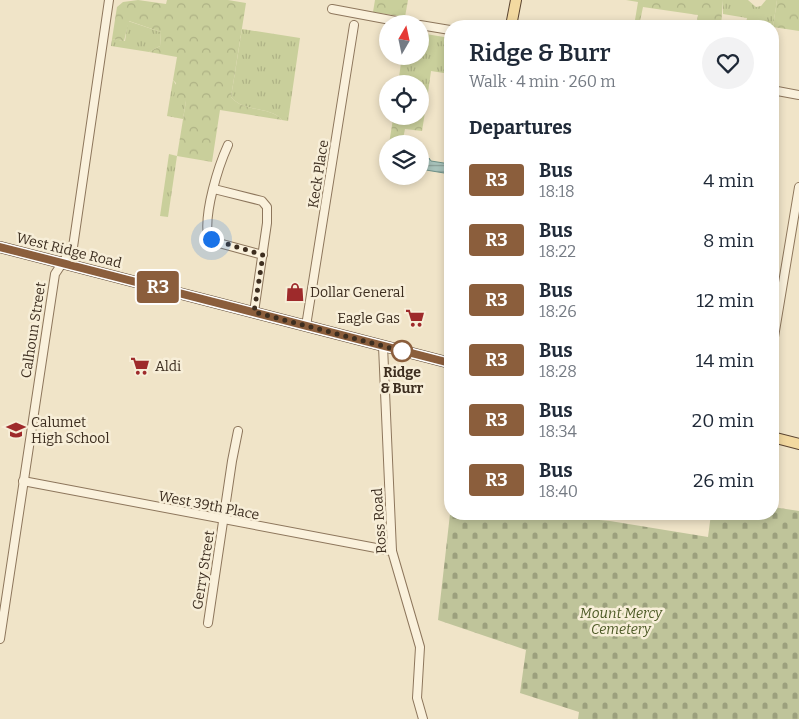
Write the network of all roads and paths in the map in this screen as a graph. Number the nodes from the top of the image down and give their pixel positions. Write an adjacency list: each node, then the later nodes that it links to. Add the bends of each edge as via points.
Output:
1 (109, 0): 16 (street, Calhoun Street, via 73,247)
2 (516, 0): 5 (main road)
3 (332, 9): 4 (street)
4 (379, 18)
5 (512, 20)
6 (354, 25): 19 (street, Keck Place)
7 (429, 26): 8 (street)
8 (444, 29)
9 (779, 91): 10 (street)
10 (799, 94)
11 (228, 145): 13 (street, via 219,165)
12 (799, 187): 17 (street)
13 (214, 190): 15 (street, via 265,204 268,220); 15 (street, via 208,226 210,238)
14 (0, 247): 16 (main road, West Ridge Road)
15 (263, 255): 18 (street)
16 (62, 263): 18 (main road, West Ridge Road); 25 (street, Calhoun Street, via 55,274)
17 (779, 307)
18 (254, 312): 19 (main road, West Ridge Road)
19 (306, 326): 20 (main road, West Ridge Road)
20 (383, 346): 21 (main road, West Ridge Road); 27 (street, Ross Road)
21 (444, 361)
22 (238, 432): 26 (street, Gerry Street)
23 (779, 440): 24 (main road)
24 (799, 444)
25 (23, 481): 26 (street, West 39th Place); 29 (street, Calhoun Street)
26 (224, 521): 27 (street, West 39th Place); 28 (street, Gerry Street)
27 (392, 551): 30 (street, Ross Road, via 420,647 417,698)
28 (208, 624)
29 (0, 639)
30 (423, 719)

